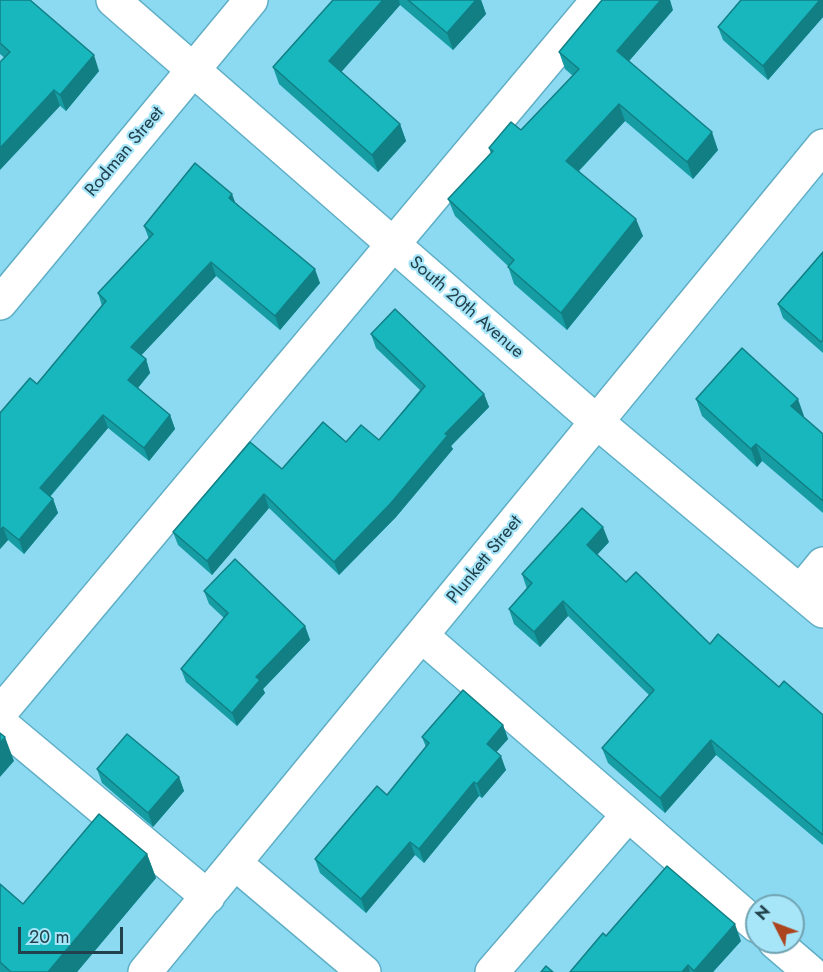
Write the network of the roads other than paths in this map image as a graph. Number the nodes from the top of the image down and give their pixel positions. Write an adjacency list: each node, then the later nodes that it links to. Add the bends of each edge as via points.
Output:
1 (113, 0): 4 (street, South 20th Avenue)
2 (251, 0): 4 (street, Rodman Street)
3 (598, 0): 6 (street)
4 (193, 70): 6 (street, South 20th Avenue); 7 (street, Rodman Street)
5 (823, 146): 8 (street, Plunkett Street)
6 (394, 245): 8 (street, South 20th Avenue); 12 (street)
7 (0, 303)
8 (597, 422): 10 (street, South 20th Avenue); 11 (street, Plunkett Street)
9 (823, 564): 10 (street)
10 (811, 601)
11 (422, 636): 14 (street); 15 (street, Plunkett Street)
12 (0, 713)
13 (0, 723): 16 (street)
14 (628, 815): 17 (street); 21 (street)
15 (236, 864): 16 (street, Plunkett Street); 20 (street)
16 (208, 897): 19 (street, Plunkett Street)
17 (745, 916)
18 (790, 954): 22 (street)
19 (145, 972)
20 (364, 972)
21 (492, 972)
22 (810, 972)

